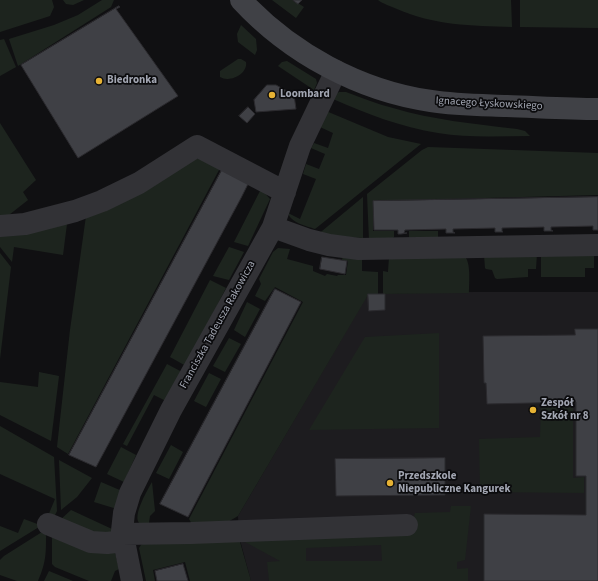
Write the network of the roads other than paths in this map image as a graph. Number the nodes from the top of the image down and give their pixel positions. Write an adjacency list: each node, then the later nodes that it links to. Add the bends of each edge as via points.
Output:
1 (241, 0): 2 (street, Ignacego Łyskowskiego, via 286,41)
2 (336, 71): 3 (street, Ignacego Łyskowskiego, via 375,88 431,101 465,105); 4 (street, Franciszka Tadeusza Rakowicza, via 300,146)
3 (598, 109)
4 (285, 192): 5 (street, via 197,146 139,183 102,201 32,222); 6 (street, Franciszka Tadeusza Rakowicza)
5 (0, 226)
6 (272, 227): 7 (street, via 306,240 359,249); 10 (street, Franciszka Tadeusza Rakowicza, via 191,372 130,493 124,513)
7 (598, 245)
8 (48, 524): 10 (street, via 91,542 107,543)
9 (407, 525): 10 (street)
10 (123, 537): 11 (street, Franciszka Tadeusza Rakowicza)
11 (132, 581)

